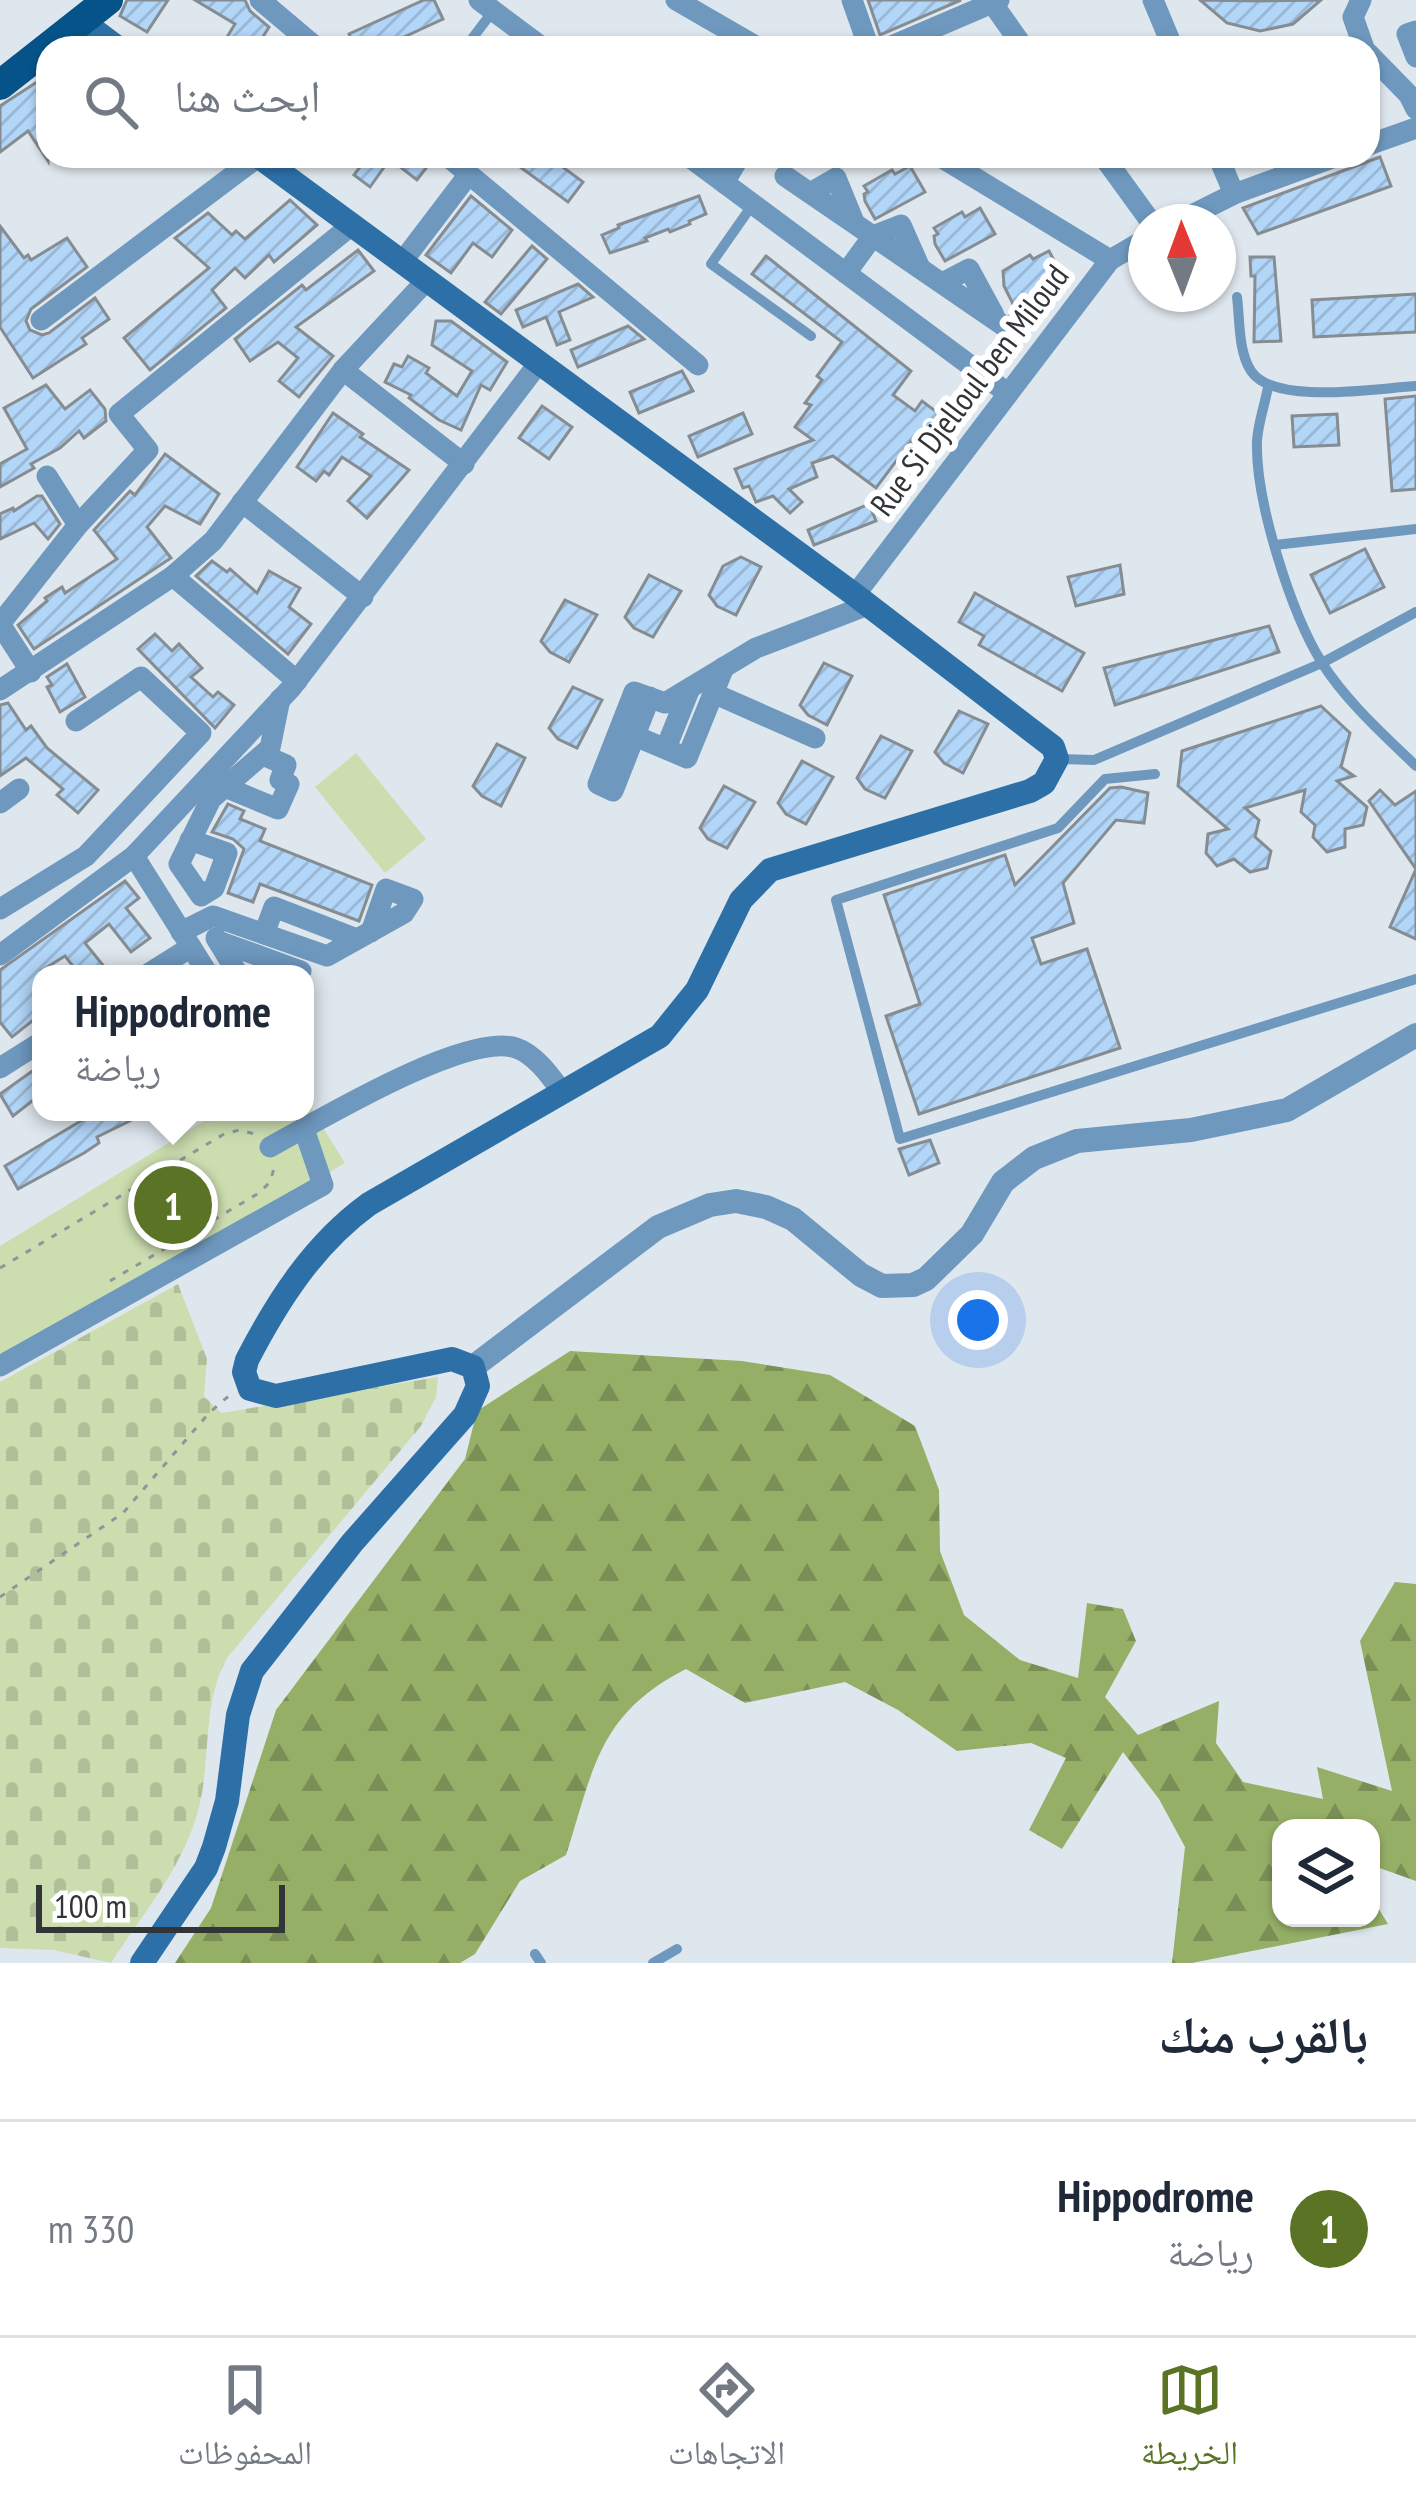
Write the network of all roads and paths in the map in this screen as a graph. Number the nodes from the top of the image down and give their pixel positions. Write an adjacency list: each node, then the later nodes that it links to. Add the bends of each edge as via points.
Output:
1 (108, 0): 9 (main road)
2 (260, 0): 13 (street)
3 (676, 0): 16 (street)
4 (853, 0): 17 (street)
5 (1153, 0): 20 (street)
6 (1361, 0): 21 (street, via 1353,16)
7 (993, 1): 18 (street); 19 (street)
8 (484, 3): 14 (lane); 15 (street)
9 (82, 20): 11 (main road); 12 (main road)
10 (1416, 31): 23 (street, via 1407,34)
11 (62, 36)
12 (103, 36)
13 (298, 36)
14 (470, 36)
15 (527, 36)
16 (738, 36)
17 (865, 36)
18 (914, 36)
19 (1016, 36)
20 (1168, 36)
21 (1360, 36)
22 (36, 56): 25 (main road)
23 (1416, 57)
24 (1380, 65): 26 (street)
25 (0, 85)
26 (1416, 111): 27 (street)
27 (1416, 128): 28 (street)
28 (1380, 141)
29 (242, 168): 54 (street)
30 (275, 168): 45 (main road)
31 (462, 168): 38 (street)
32 (704, 168): 40 (street)
33 (733, 168): 40 (street)
34 (959, 168): 48 (street)
35 (1112, 168): 43 (street)
36 (1223, 168): 41 (street)
37 (1305, 168): 41 (street)
38 (469, 174): 49 (street); 57 (street)
39 (785, 176): 46 (street, via 810,193 836,178)
40 (724, 183): 42 (street)
41 (1234, 194): 44 (street)
42 (753, 204): 50 (street); 55 (lane, via 710,264)
43 (1138, 204)
44 (1214, 204)
45 (353, 224): 49 (main road); 65 (street, via 119,414 148,450)
46 (864, 230): 50 (street); 53 (street, via 901,225 921,269 942,283 969,269 1006,328)
47 (1128, 249): 48 (street, Rue Si Djelloul ben Miloud)
48 (1110, 260): 61 (street, Rue Si Djelloul ben Miloud)
49 (402, 262): 51 (main road)
50 (846, 273): 61 (street)
51 (426, 281): 56 (main road); 58 (street)
52 (1237, 297): 60 (lane, via 1248,368)
53 (1040, 307)
54 (41, 320)
55 (811, 336)
56 (538, 364): 62 (street); 70 (main road)
57 (698, 365)
58 (344, 370): 62 (street); 64 (street)
59 (1416, 386): 60 (lane)
60 (1268, 387): 67 (lane, via 1257,443)
61 (1006, 392): 70 (street, Rue Si Djelloul ben Miloud)
62 (464, 464): 69 (street)
63 (46, 476): 65 (street)
64 (242, 502): 68 (street); 69 (street)
65 (78, 525): 72 (street)
66 (1416, 530): 67 (lane)
67 (1275, 545): 73 (lane)
68 (173, 576): 75 (street); 76 (street)
69 (364, 597): 76 (street)
70 (862, 600): 74 (street); 86 (main road, via 1053,747)
71 (1416, 612): 73 (lane)
72 (0, 624): 75 (street)
73 (1322, 663): 86 (lane, via 1094,760); 87 (lane)
74 (724, 667): 77 (street); 79 (street)
75 (31, 672): 78 (street)
76 (297, 681): 80 (street)
77 (690, 688): 81 (street); 84 (street)
78 (0, 691)
79 (713, 693): 83 (street); 84 (street, via 687,758)
80 (280, 698): 85 (street); 93 (street)
81 (657, 700): 84 (street); 84 (street, via 634,692 598,784 614,791)
82 (76, 722): 94 (street, via 141,677 201,733 86,856)
83 (815, 738)
84 (650, 742)
85 (263, 755): 89 (street); 89 (street, via 286,765 280,779 289,784 278,809)
86 (1057, 759): 110 (main road, via 1030,791 770,870 741,900 682,1013 660,1036)
87 (1416, 766)
88 (1154, 774): 106 (lane, via 1105,779 1058,828 836,900 900,1139)
89 (225, 788): 92 (street)
90 (19, 789): 91 (street)
91 (0, 803)
92 (190, 840)
93 (134, 856): 97 (street); 99 (street)
94 (0, 909)
95 (204, 917): 96 (street); 97 (street); 98 (street)
96 (264, 934): 100 (street); 100 (street, via 274,907 364,935)
97 (186, 939): 101 (street); 102 (street)
98 (218, 941): 103 (street); 104 (street)
99 (0, 955)
100 (327, 956): 105 (street)
101 (158, 965)
102 (202, 965)
103 (233, 965)
104 (279, 965)
105 (312, 965)
106 (1416, 979)
107 (1416, 1034): 116 (street, via 1287,1110 1077,1141 1034,1158 1003,1182 972,1234 913,1285 882,1286 766,1207 736,1202 685,1213)
108 (32, 1048): 109 (street)
109 (0, 1068)
110 (562, 1092): 111 (street, via 522,1049 504,1045 415,1072); 117 (main road, via 349,1218 285,1292 247,1360)
111 (304, 1129): 112 (street); 115 (street, via 323,1185)
112 (270, 1147): 113 (path, via 246,1131 224,1134); 114 (path, via 275,1168 265,1188)
113 (0, 1268)
114 (97, 1288)
115 (0, 1366)
116 (473, 1367): 117 (main road, via 452,1359 415,1364 276,1396); 120 (main road, via 478,1387 465,1415 252,1671 214,1847)
117 (245, 1381): 118 (path, via 123,1513)
118 (0, 1597)
119 (677, 1949): 121 (lane)
120 (142, 1963)
121 (652, 1963)

